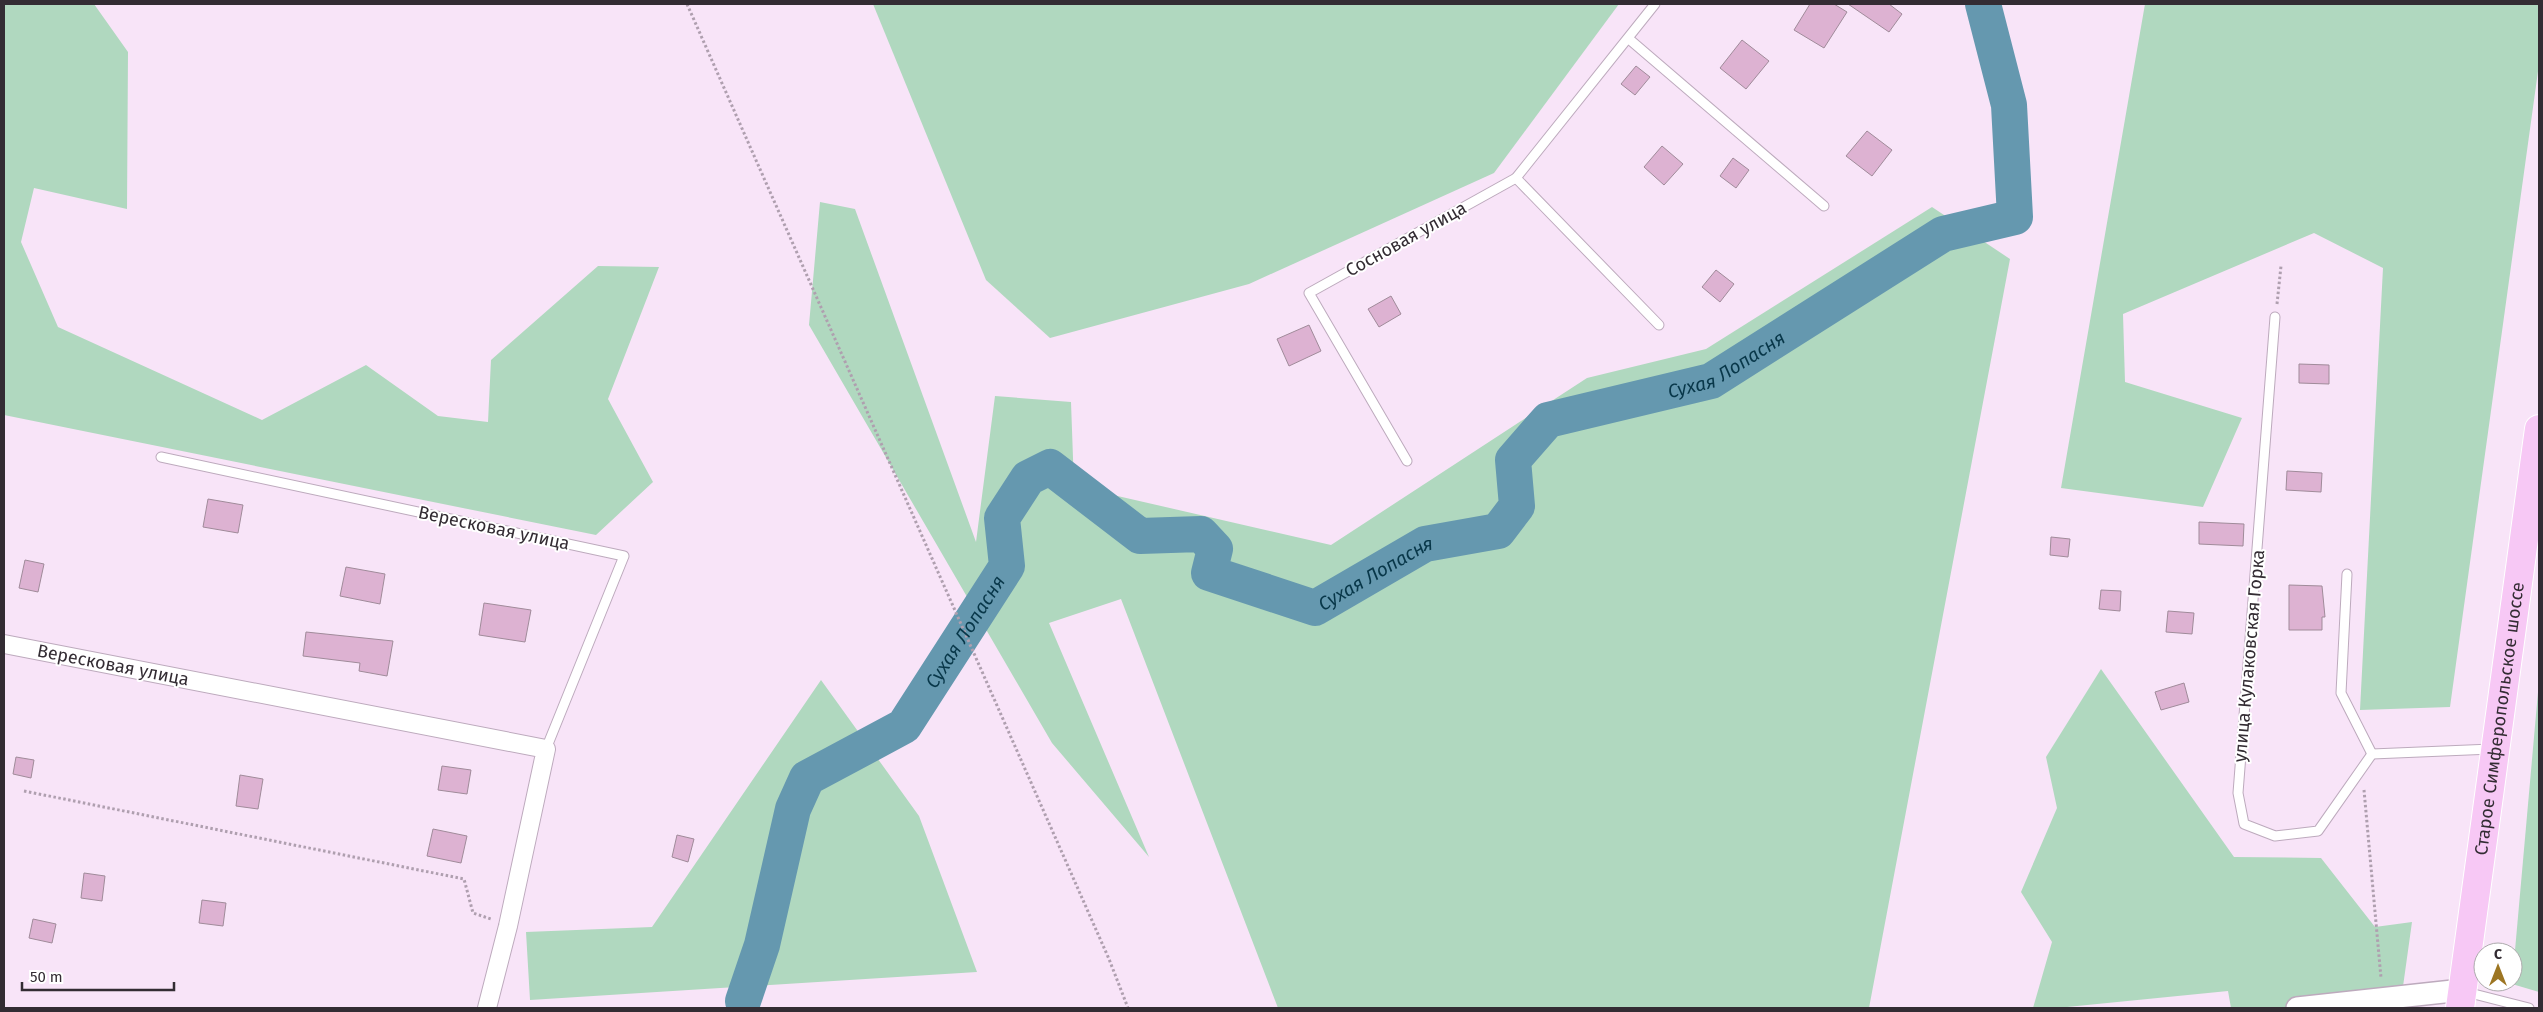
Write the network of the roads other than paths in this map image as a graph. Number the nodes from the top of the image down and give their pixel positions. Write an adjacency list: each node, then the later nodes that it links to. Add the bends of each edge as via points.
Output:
1 (1655, 4): 2 (lane, Сосновая улица)
2 (1629, 39): 3 (lane, Сосновая улица); 4 (lane)
3 (1516, 178): 6 (lane); 9 (lane, Сосновая улица, via 1309,293)
4 (1824, 206)
5 (2275, 317): 14 (lane, улица Кулаковская Горка, via 2238,793 2244,824 2275,836 2318,831)
6 (1659, 325)
7 (2539, 429): 12 (main road, Старое Симферопольское шоссе)
8 (161, 457): 13 (lane, Вересковая улица, via 624,556)
9 (1407, 461)
10 (2347, 574): 14 (lane, via 2341,693)
11 (4, 644): 13 (street, Вересковая улица)
12 (2495, 748): 14 (lane); 15 (main road, Старое Симферопольское шоссе)
13 (546, 749): 16 (street, Вересковая улица)
14 (2372, 754)
15 (2461, 999): 17 (street); 18 (lane)
16 (487, 1008)
17 (2297, 1008)
18 (2529, 1008)

